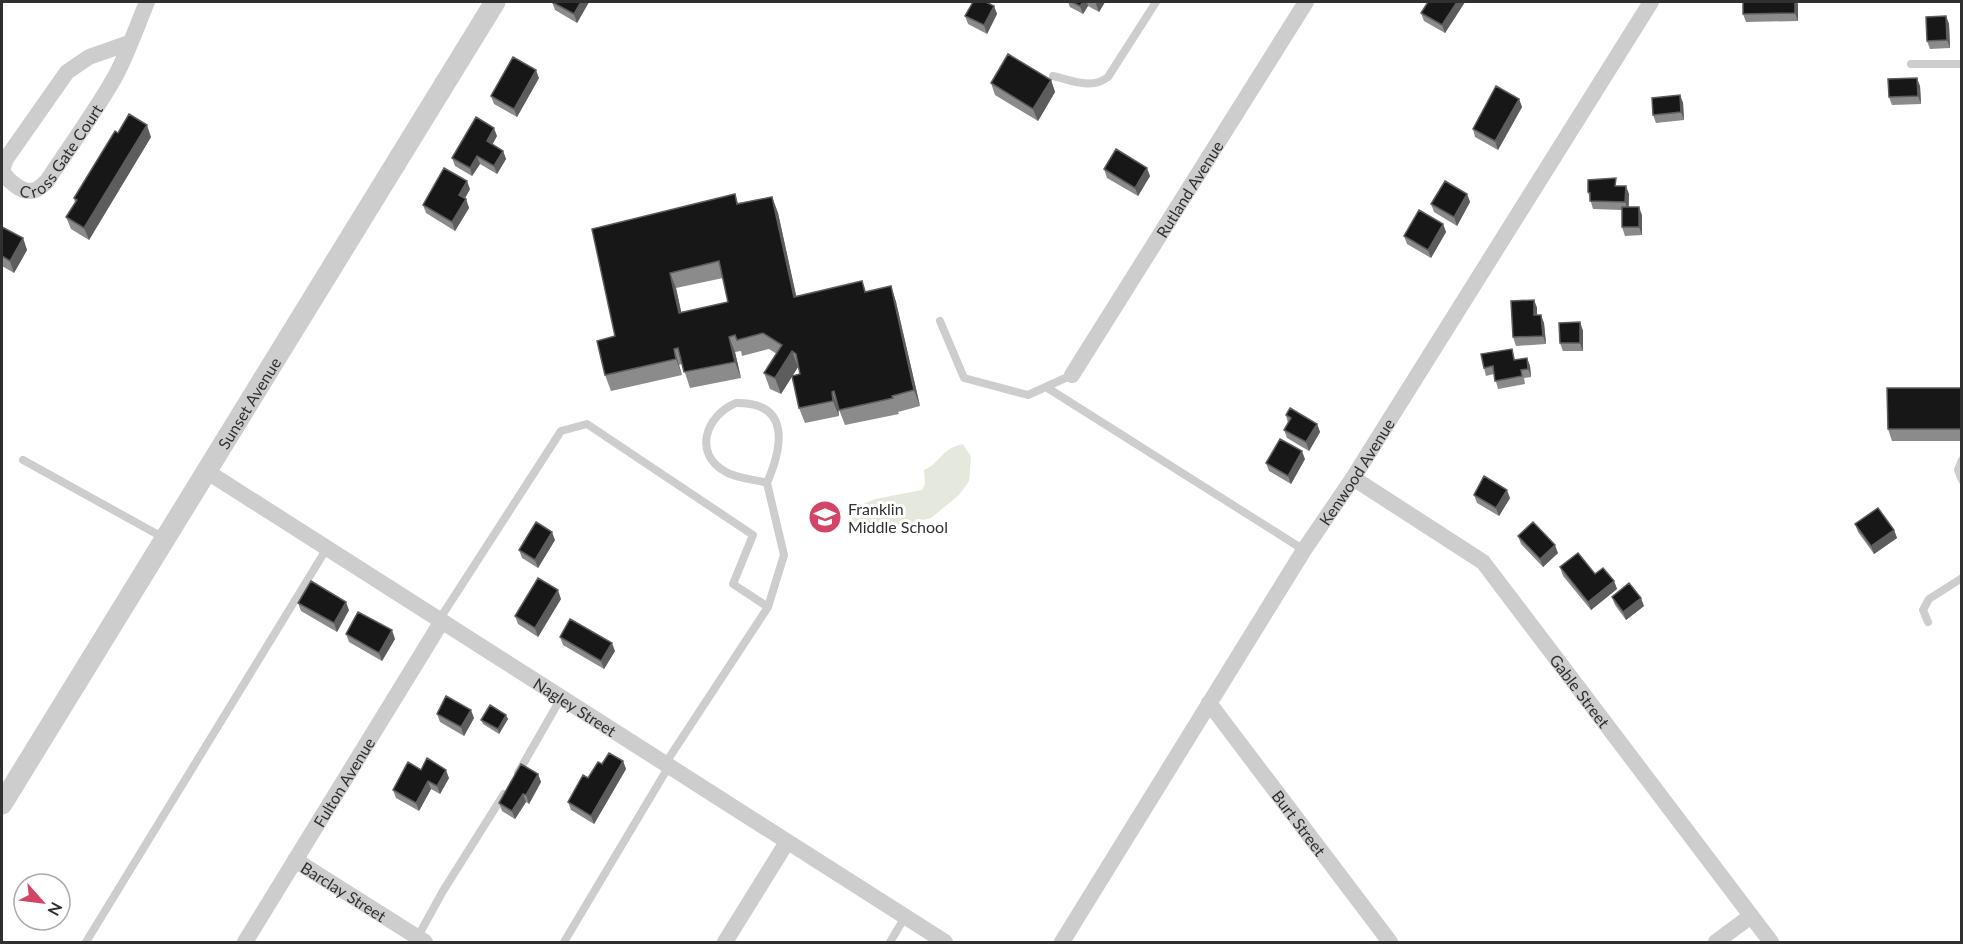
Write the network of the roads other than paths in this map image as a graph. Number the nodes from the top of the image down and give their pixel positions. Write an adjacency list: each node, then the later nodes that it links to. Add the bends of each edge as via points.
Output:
1 (147, 2): 6 (street, Cross Gate Court)
2 (495, 2): 15 (street, Sunset Avenue)
3 (1156, 2): 9 (lane, via 1108,77 1100,83)
4 (1306, 2): 11 (street, Rutland Avenue)
5 (1651, 2): 16 (street, Kenwood Avenue)
6 (129, 43): 6 (street, Cross Gate Court, via 116,75 47,181 28,191 7,180 2,170 6,159 67,72 89,57)
7 (1911, 64): 8 (lane)
8 (1962, 64)
9 (1053, 76)
10 (940, 321): 12 (lane, via 964,378 1028,395)
11 (1072, 375): 12 (lane)
12 (1046, 387): 21 (lane)
13 (23, 460): 19 (lane)
14 (1962, 460): 17 (lane, via 1958,470)
15 (206, 471): 19 (street, Sunset Avenue); 20 (street, Nagley Street)
16 (1353, 478): 21 (street, Kenwood Avenue); 34 (street, Gable Street, via 1483,562)
17 (1962, 480)
18 (767, 483): 18 (lane, via 780,445 777,423 760,406 736,403 725,408 709,427 706,439 711,458 724,471); 23 (lane, via 784,555)
19 (165, 538): 31 (street, Sunset Avenue)
20 (327, 548): 24 (street, Nagley Street); 37 (lane)
21 (1304, 550): 27 (street, Kenwood Avenue)
22 (1962, 578): 25 (lane, via 1929,599 1923,610)
23 (768, 607): 24 (lane, via 733,584 753,535 587,424 561,430); 28 (lane)
24 (440, 620): 26 (street, Nagley Street); 33 (street, Fulton Avenue)
25 (1928, 622)
26 (561, 698): 28 (street, Nagley Street); 29 (lane)
27 (1209, 703): 43 (street, Kenwood Avenue); 44 (street, Burt Street)
28 (667, 765): 32 (street, Nagley Street); 39 (lane)
29 (515, 778)
30 (509, 787): 36 (lane, via 442,891)
31 (2, 804)
32 (787, 842): 35 (street, Nagley Street); 40 (street)
33 (295, 860): 36 (street, Barclay Street); 38 (street, Fulton Avenue)
34 (1751, 916): 45 (street); 46 (street, Gable Street)
35 (905, 917): 41 (lane); 42 (street, Nagley Street)
36 (419, 941)
37 (86, 942)
38 (244, 942)
39 (564, 942)
40 (725, 942)
41 (890, 942)
42 (945, 942)
43 (1062, 942)
44 (1390, 942)
45 (1716, 942)
46 (1771, 942)

